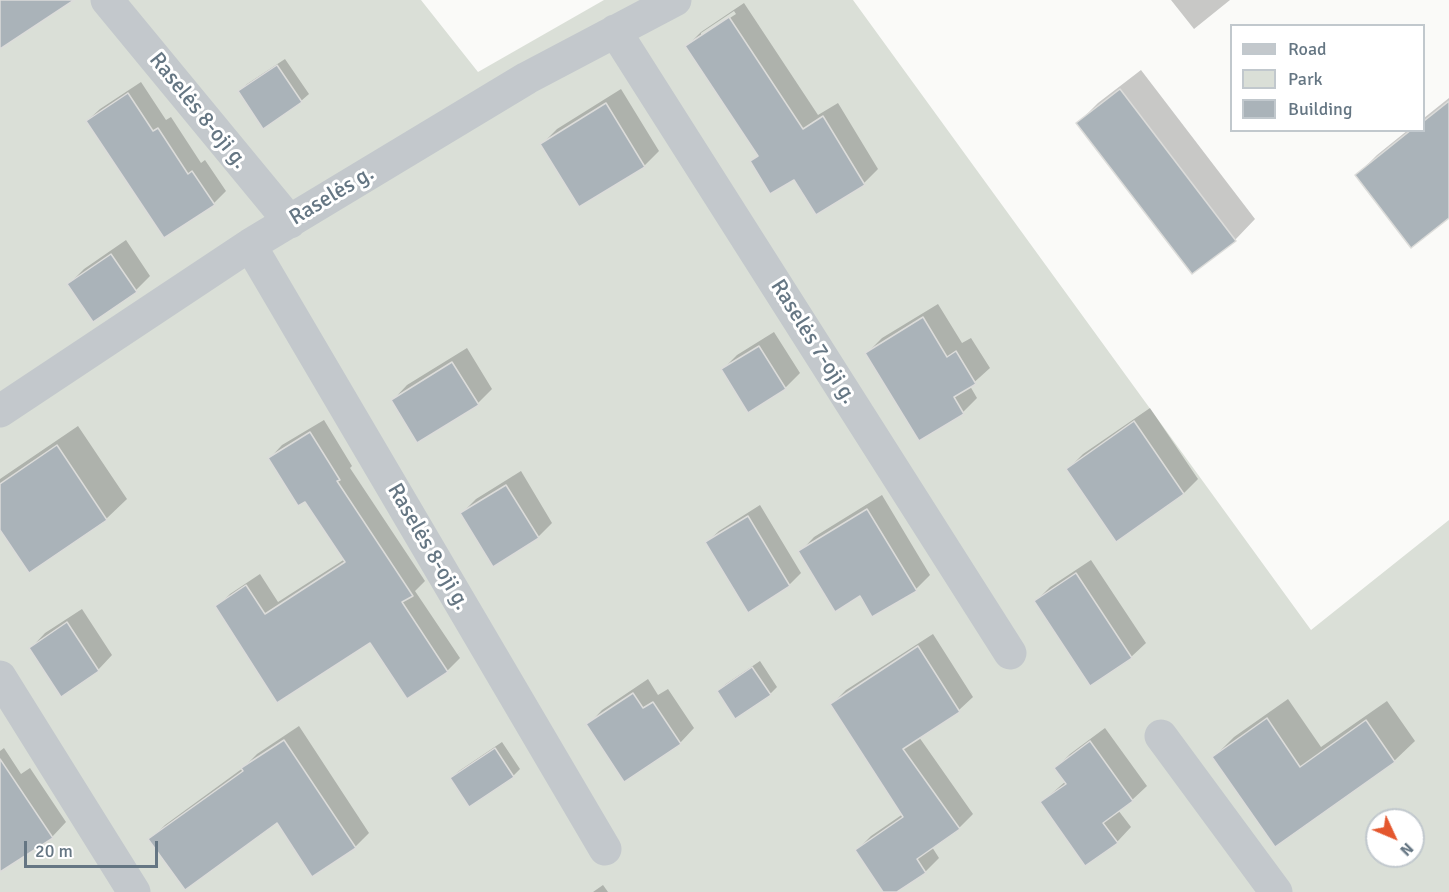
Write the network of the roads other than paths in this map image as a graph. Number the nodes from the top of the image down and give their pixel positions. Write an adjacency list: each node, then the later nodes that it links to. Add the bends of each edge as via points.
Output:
1 (107, 0): 4 (street, Raselės 8-oji g.)
2 (675, 0): 3 (street, Raselės g.)
3 (615, 31): 4 (street, Raselės g., via 527,78); 7 (street, Raselės 7-oji g.)
4 (290, 222): 5 (street, Raselės g.)
5 (250, 245): 6 (street, Raselės g.); 10 (street, Raselės 8-oji g.)
6 (0, 411)
7 (1011, 653)
8 (0, 677): 11 (street)
9 (1161, 736): 12 (street)
10 (605, 849)
11 (134, 892)
12 (1276, 892)

